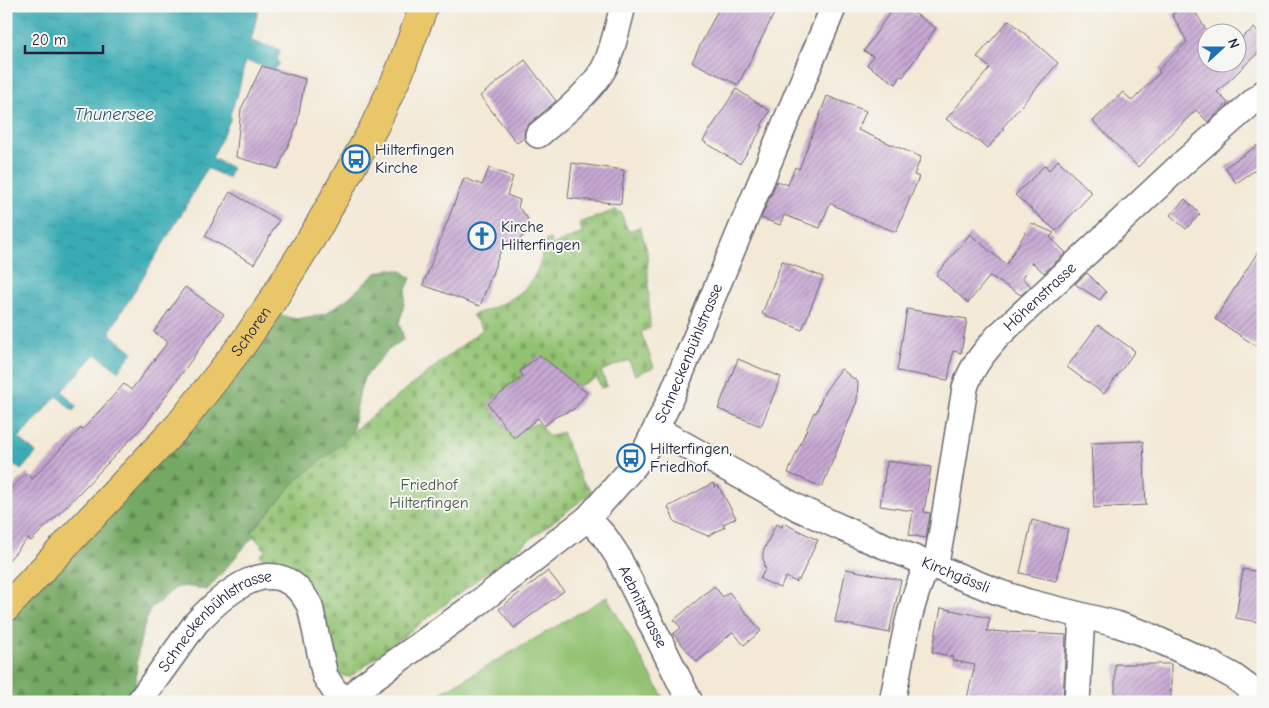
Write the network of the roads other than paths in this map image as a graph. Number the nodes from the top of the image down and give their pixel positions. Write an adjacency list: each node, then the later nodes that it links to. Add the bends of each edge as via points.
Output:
1 (424, 6): 11 (main road, Schoren, via 374,127 316,229 242,345 180,424)
2 (623, 6): 7 (street, via 606,63 594,82 566,112)
3 (834, 6): 8 (street, Schneckenbühlstrasse)
4 (1263, 93): 6 (street, Höhenstrasse)
5 (1263, 112): 6 (street)
6 (1236, 115): 10 (street, Höhenstrasse, via 997,337 975,363 965,388 941,537)
7 (538, 135)
8 (656, 429): 9 (street, Schneckenbühlstrasse, via 635,465); 10 (street, Kirchgässli, via 798,508)
9 (588, 518): 15 (street, Schneckenbühlstrasse, via 478,603 362,686); 16 (street, Aebnitstrasse, via 617,555)
10 (931, 565): 12 (street, Kirchgässli, via 998,592); 17 (street, Höhenstrasse, via 918,585 909,616)
11 (6, 608)
12 (1082, 616): 13 (street, Kirchgässli, via 1116,624 1181,649 1233,676); 18 (street)
13 (1263, 698)
14 (139, 702): 15 (street, Schneckenbühlstrasse, via 200,618 241,584 264,576 292,584 305,597 310,606 325,676 334,690)
15 (348, 702)
16 (690, 702)
17 (892, 702)
18 (1077, 702)

